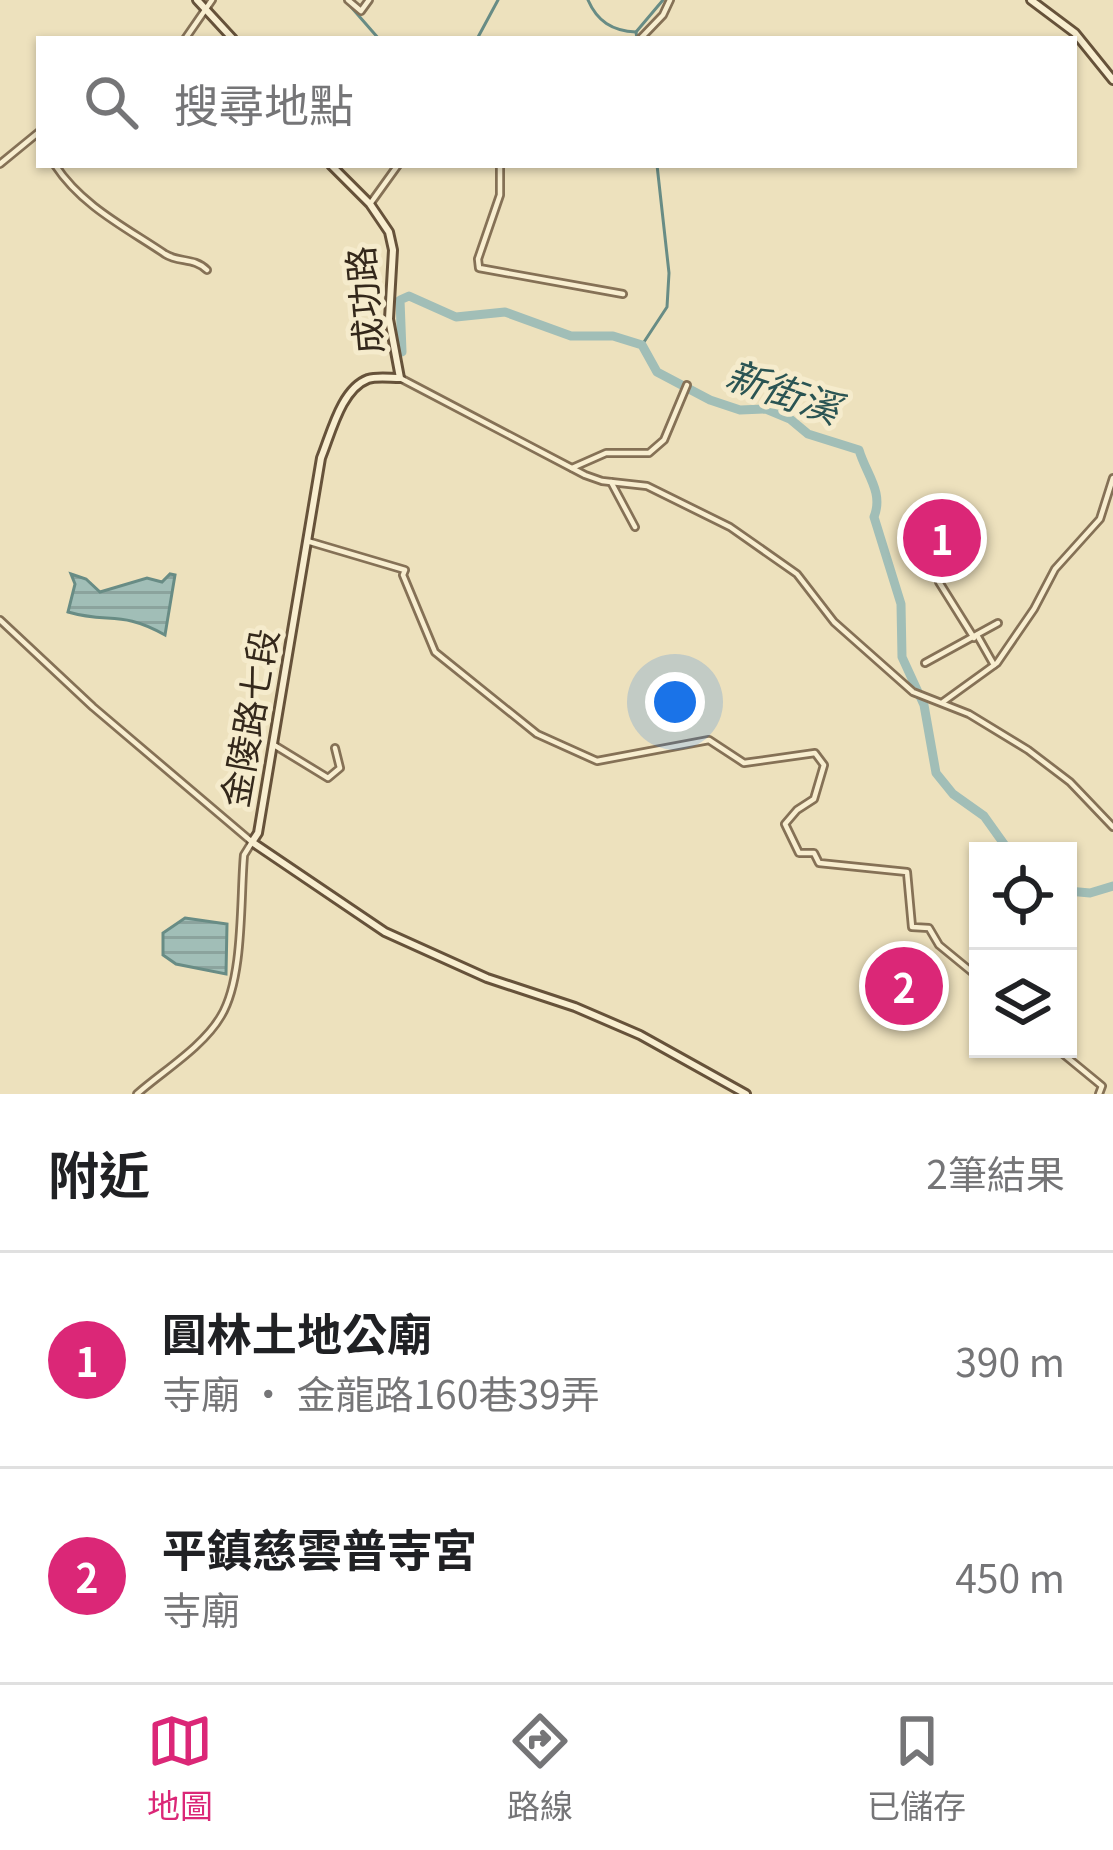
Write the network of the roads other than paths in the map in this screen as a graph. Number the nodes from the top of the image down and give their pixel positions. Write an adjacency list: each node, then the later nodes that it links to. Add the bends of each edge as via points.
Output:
1 (197, 0): 8 (street)
2 (212, 0): 8 (street)
3 (348, 0): 4 (street, via 361,11)
4 (369, 0)
5 (670, 0): 12 (street)
6 (1031, 0): 9 (street)
7 (1041, 0): 9 (street)
8 (206, 9): 10 (street); 11 (street)
9 (1049, 12): 13 (street)
10 (187, 36)
11 (230, 36)
12 (643, 36)
13 (1113, 80)
14 (36, 137): 15 (street)
15 (0, 164)
16 (58, 168): 21 (street, via 89,206 168,256)
17 (334, 168): 20 (street, 成功路)
18 (396, 168): 20 (street)
19 (500, 168): 22 (street, via 479,268)
20 (370, 204): 23 (street, 成功路, via 392,241 389,319)
21 (207, 270)
22 (622, 294)
23 (400, 379): 25 (street); 29 (street, 金陵路七段, via 370,378 345,402 321,458)
24 (687, 385): 25 (street, via 664,440 649,453 606,453)
25 (572, 468): 27 (street)
26 (1113, 478): 35 (street, via 1100,519 1055,569)
27 (611, 482): 28 (street); 36 (street, via 669,494 730,526 785,565 913,692)
28 (635, 527)
29 (308, 541): 37 (street, 金陵路七段); 41 (street, via 405,570 435,652 537,734 597,760 709,740 744,764 814,753 824,765 814,799 785,824 799,854 907,872 912,927 929,928)
30 (939, 582): 33 (street)
31 (0, 620): 40 (street)
32 (998, 623): 33 (street)
33 (975, 636): 34 (street); 35 (street)
34 (925, 664)
35 (994, 665): 36 (street)
36 (942, 703): 39 (street, via 1050,765)
37 (274, 745): 38 (street, via 328,778 340,768); 40 (street, 金陵路七段)
38 (335, 748)
39 (1113, 826)
40 (252, 842): 43 (street, via 224,1012); 44 (street, 金陵路七段, via 386,932 622,1027)
41 (969, 969)
42 (1068, 1058): 45 (street, via 1102,1086)
43 (136, 1094)
44 (746, 1094)
45 (1099, 1094)

